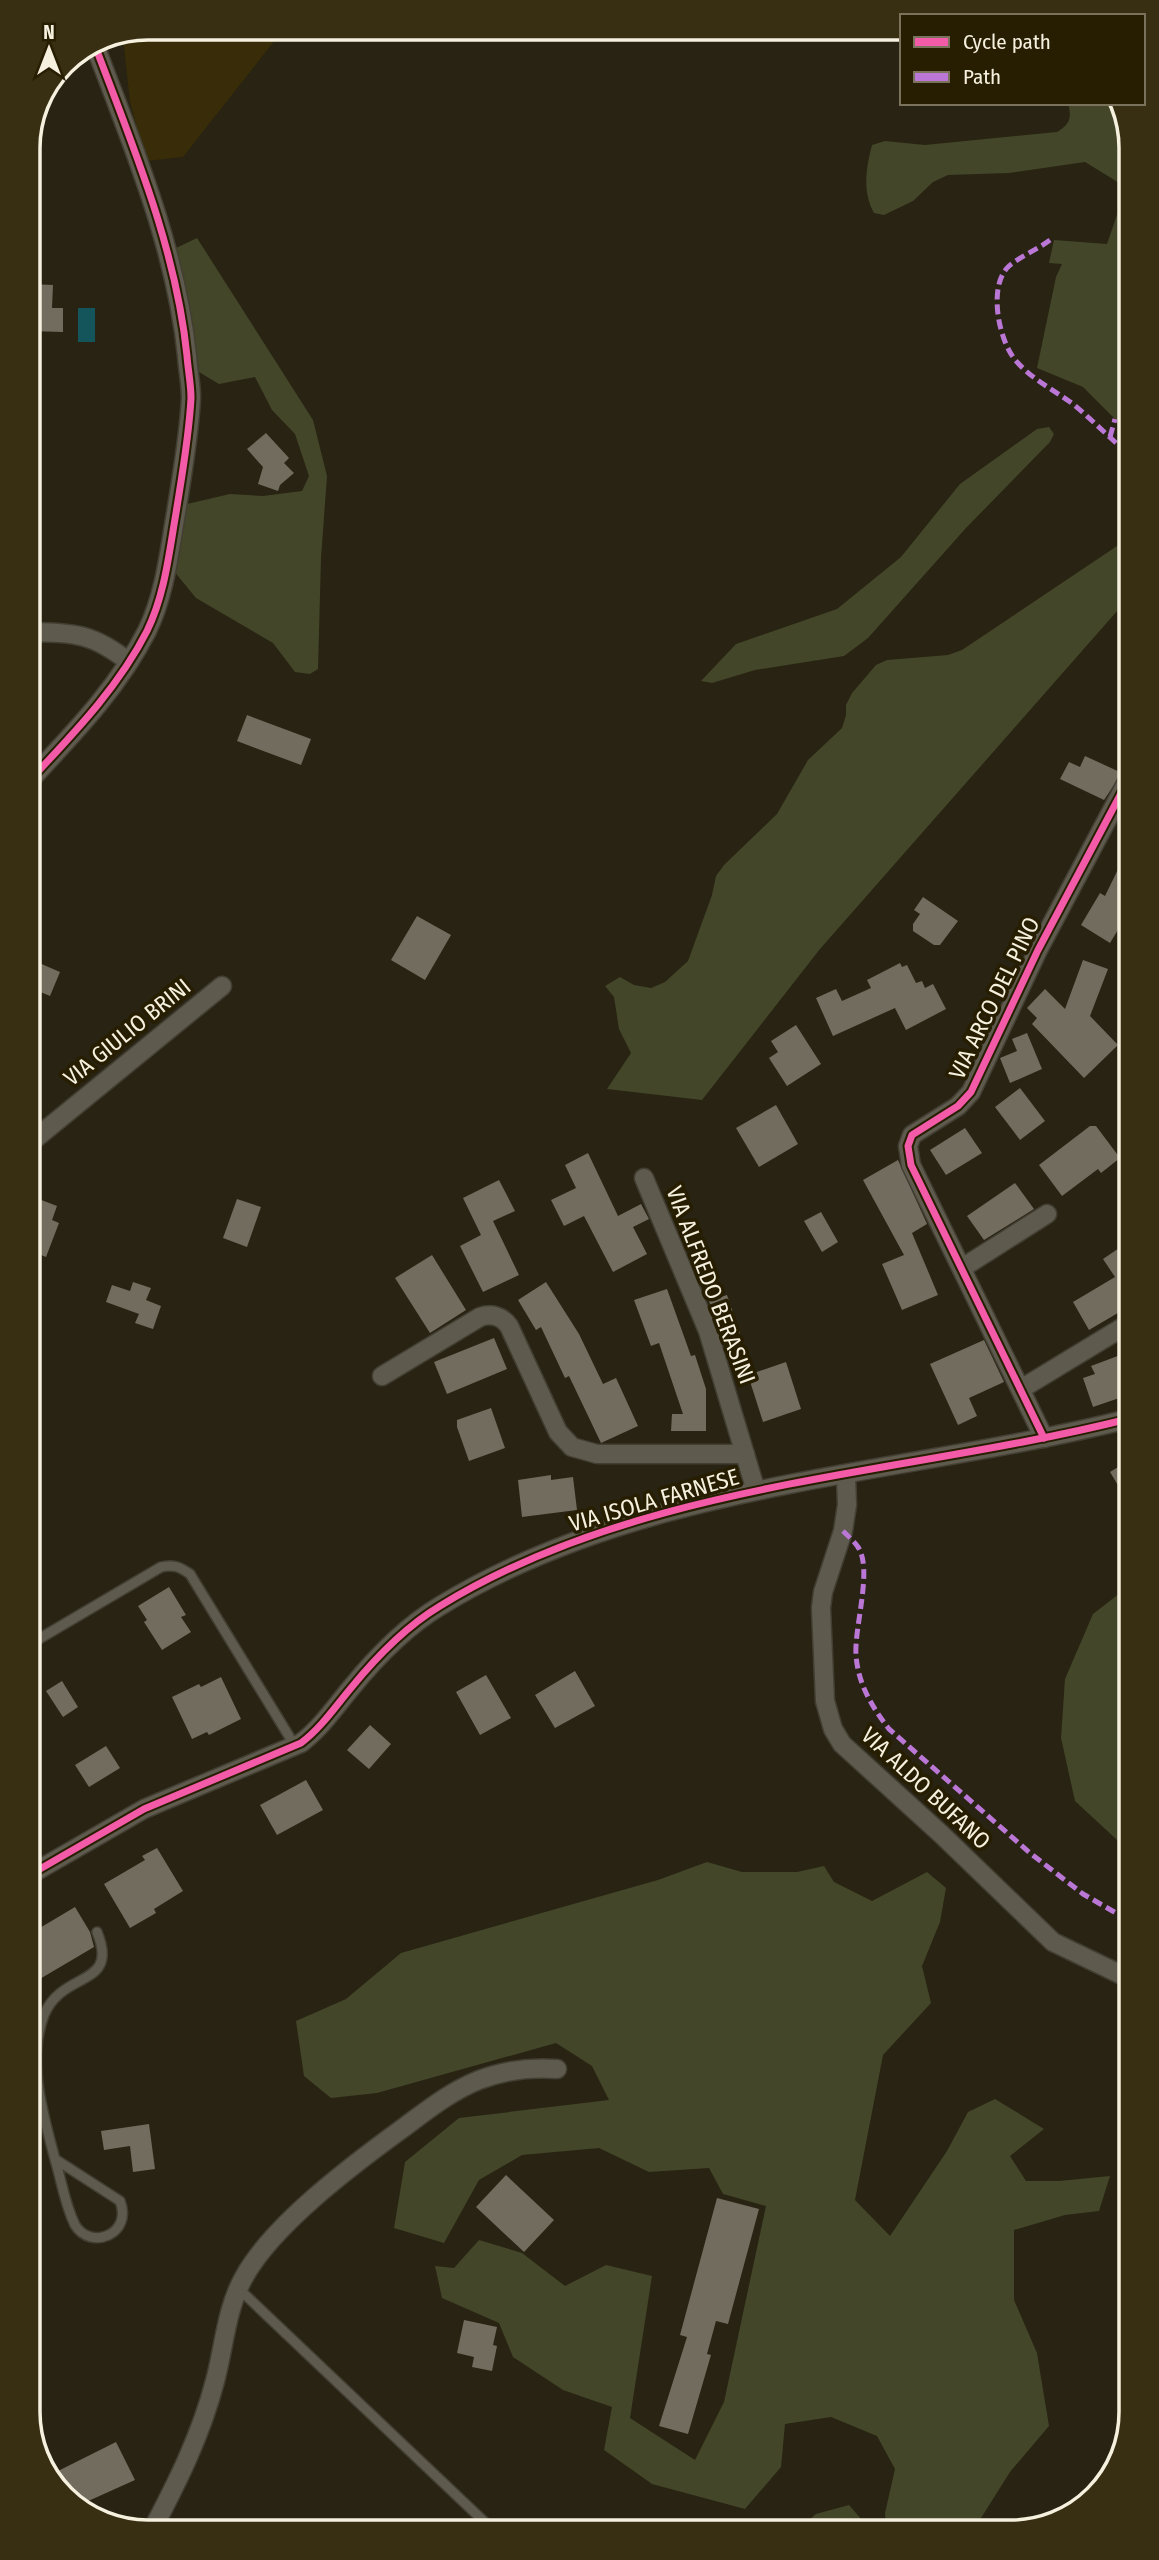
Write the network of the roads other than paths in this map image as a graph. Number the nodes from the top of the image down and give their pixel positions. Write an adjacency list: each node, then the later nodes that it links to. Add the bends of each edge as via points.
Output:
1 (98, 53): 3 (street, via 161,229 183,319 191,396 165,577 153,617)
2 (40, 632): 3 (street, via 87,637)
3 (129, 662): 4 (street)
4 (40, 770)
5 (1119, 797): 10 (street, VIA ARCO DEL PINO, via 1034,957 971,1092 910,1140 911,1165)
6 (222, 986): 7 (street, VIA GIULIO BRINI)
7 (40, 1135)
8 (644, 1178): 16 (street, VIA ALFREDO BERASINI, via 708,1331)
9 (1047, 1214): 10 (street)
10 (962, 1268): 13 (street, VIA ARCO DEL PINO)
11 (1119, 1329): 13 (street)
12 (382, 1376): 16 (street, via 490,1315 509,1326 558,1432 572,1447 597,1454)
13 (1021, 1389): 15 (street, VIA ARCO DEL PINO)
14 (1119, 1421): 15 (street, VIA ISOLA FARNESE)
15 (1044, 1438): 17 (street, VIA ISOLA FARNESE)
16 (745, 1454): 18 (street, VIA ALFREDO BERASINI)
17 (846, 1475): 18 (street, VIA ISOLA FARNESE); 23 (street, VIA ALDO BUFANO, via 843,1531 821,1608 825,1701 833,1729 842,1744 1053,1942)
18 (756, 1491): 20 (street, VIA ISOLA FARNESE, via 587,1537 462,1593 390,1644 315,1731)
19 (40, 1638): 20 (lane, via 161,1567 181,1567 190,1574)
20 (295, 1746): 21 (street, VIA ISOLA FARNESE, via 152,1805)
21 (40, 1869)
22 (97, 1932): 24 (lane, via 104,1951 102,1964 54,1998)
23 (1119, 1974)
24 (40, 2037)
25 (557, 2069): 28 (street, via 505,2072 441,2100 374,2149 294,2218 258,2255)
26 (40, 2097): 27 (lane)
27 (55, 2159): 27 (lane, via 79,2232 99,2237 118,2229 124,2215 120,2201)
28 (238, 2288): 29 (street, via 197,2438); 30 (lane)
29 (156, 2520)
30 (483, 2520)

